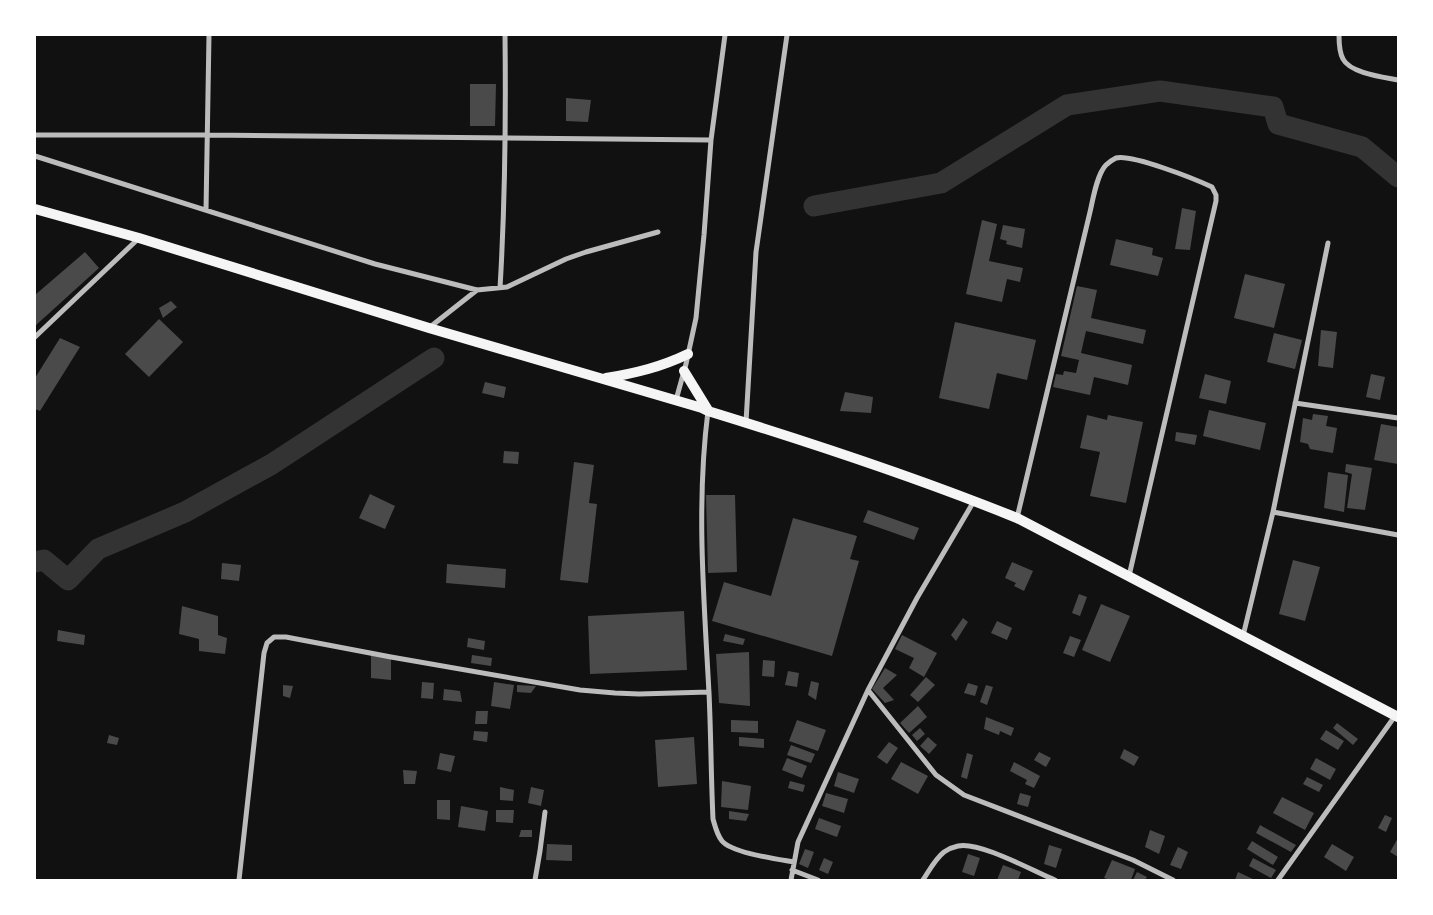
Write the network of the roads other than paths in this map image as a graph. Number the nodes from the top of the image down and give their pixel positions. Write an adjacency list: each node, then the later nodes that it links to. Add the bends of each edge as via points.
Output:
1 (208, 35): 8 (street)
2 (505, 35): 9 (street)
3 (725, 35): 10 (street)
4 (787, 35): 28 (street, via 756,252)
5 (1339, 35): 6 (street, via 1343,60 1349,66)
6 (1398, 80)
7 (35, 135): 8 (street)
8 (208, 135): 9 (street); 13 (street)
9 (506, 138): 10 (street); 17 (street)
10 (711, 140): 21 (street, via 696,318)
11 (35, 156): 13 (street)
12 (35, 209): 15 (main road)
13 (206, 210): 18 (street, via 375,264)
14 (658, 232): 17 (street, via 566,259)
15 (139, 238): 19 (main road); 20 (street)
16 (1328, 243): 25 (street)
17 (500, 288): 18 (street)
18 (477, 290): 19 (street)
19 (429, 328): 23 (main road)
20 (35, 337)
21 (688, 354): 22 (street); 23 (main road, via 653,369)
22 (684, 371): 24 (street); 26 (main road)
23 (603, 379): 24 (main road)
24 (676, 400): 26 (main road)
25 (1295, 403): 27 (street); 30 (street)
26 (708, 411): 28 (main road); 36 (street, via 702,512)
27 (1398, 418)
28 (746, 423): 29 (main road, via 850,456)
29 (974, 502): 31 (main road); 35 (street, via 917,598)
30 (1273, 512): 32 (street); 34 (street)
31 (1017, 518): 33 (main road); 33 (street, via 1092,204 1106,165 1116,158 1130,159 1179,173 1212,187 1216,201)
32 (1398, 535)
33 (1129, 577): 34 (main road)
34 (1243, 636): 37 (main road)
35 (868, 690): 39 (street, via 798,842); 47 (street, via 925,763 964,795 1118,854)
36 (709, 692): 39 (street, via 713,818 721,840 738,850); 41 (street, via 615,694 580,690 274,637 264,653)
37 (1397, 716): 48 (street)
38 (545, 812): 42 (street)
39 (794, 862): 40 (street)
40 (792, 870): 43 (street); 44 (street)
41 (239, 880)
42 (535, 880)
43 (790, 880)
44 (818, 880)
45 (923, 880): 46 (street, via 944,852 964,845 984,849)
46 (1055, 880)
47 (1173, 880)
48 (1278, 880)

